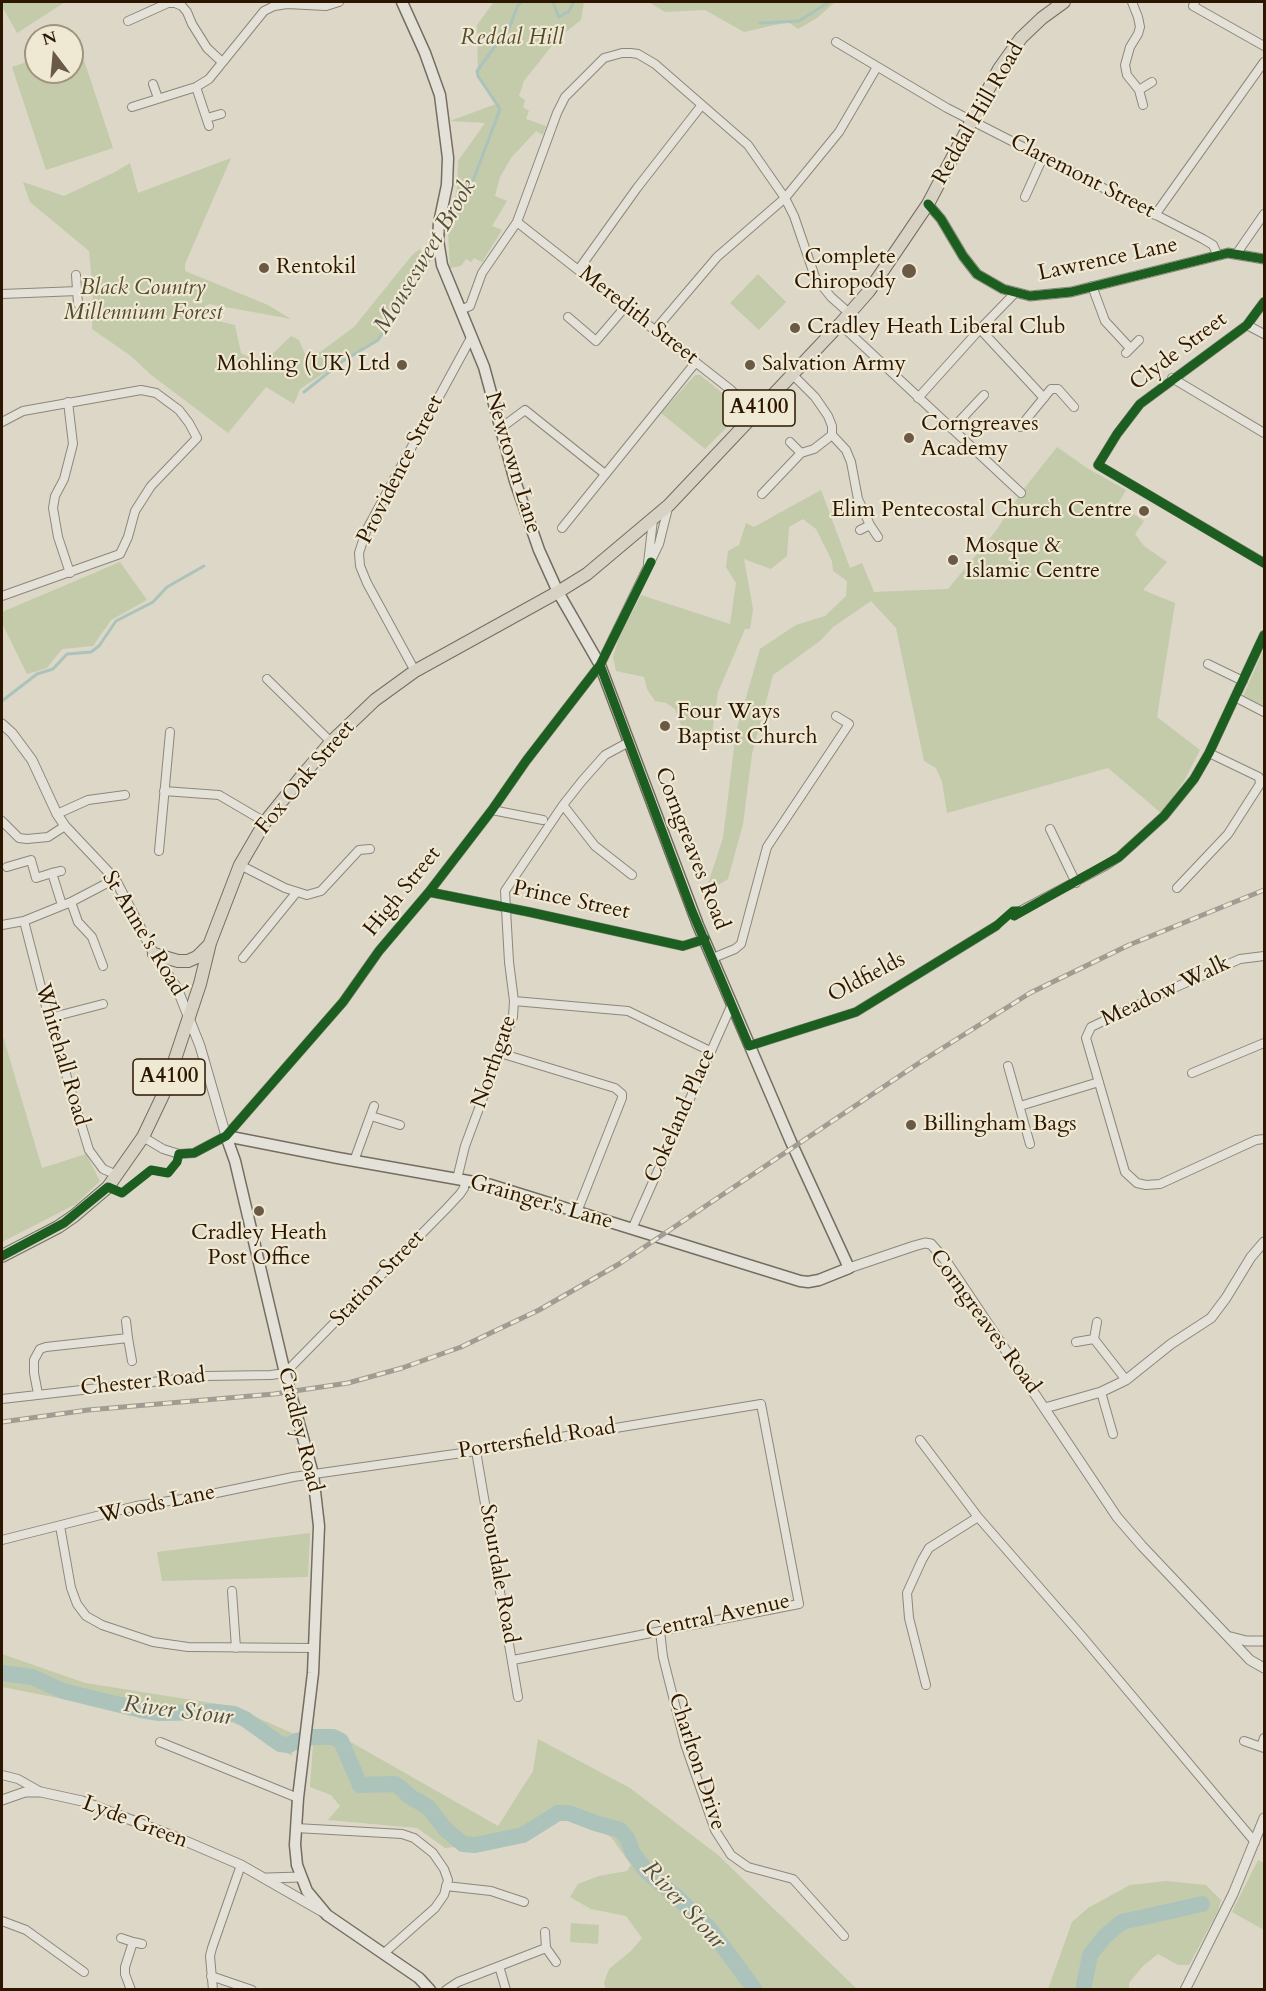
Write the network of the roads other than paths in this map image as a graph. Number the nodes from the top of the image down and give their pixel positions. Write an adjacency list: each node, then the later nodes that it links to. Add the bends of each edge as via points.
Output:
1 (339, 2): 6 (street, via 326,6)
2 (402, 2): 42 (main road, Newtown Lane, via 440,95 448,158 439,223 440,254)
3 (1064, 2): 22 (main road, Reddal Hill Road / A4100, via 1021,38 999,69)
4 (1132, 2): 16 (street, via 1140,27 1125,65)
5 (1196, 2): 9 (street, via 1193,6)
6 (273, 4): 10 (street)
7 (128, 21): 10 (street, via 168,3 182,6 207,48)
8 (836, 42): 12 (street, Claremont Street)
9 (1264, 46)
10 (222, 63): 15 (street)
11 (1264, 63): 28 (street)
12 (877, 67): 22 (street, Claremont Street); 25 (street, via 838,132)
13 (1152, 82): 16 (street)
14 (153, 84): 17 (street)
15 (196, 87): 17 (street); 21 (street, via 208,122)
16 (1138, 90): 19 (street)
17 (158, 98): 20 (street)
18 (702, 105): 25 (street, via 748,145); 29 (street, via 638,54 604,58 560,105); 33 (street)
19 (1143, 105)
20 (132, 107)
21 (221, 114)
22 (972, 121): 23 (street, Claremont Street); 26 (main road, Reddal Hill Road / A4100)
23 (1043, 157): 24 (street); 28 (street, Claremont Street)
24 (1025, 197)
25 (785, 198): 43 (street, via 815,277); 48 (street, via 717,257)
26 (928, 204): 37 (street, Lawrence Lane, via 977,274); 43 (main road, Reddal Hill Road / A4100)
27 (1264, 214): 30 (street)
28 (1155, 215): 31 (street, Claremont Street, via 1213,244)
29 (517, 222): 33 (street, Meredith Street); 42 (street, via 482,273 470,306)
30 (1237, 253): 31 (street, Lawrence Lane); 32 (street, Lawrence Lane)
31 (1218, 256): 35 (street, Lawrence Lane)
32 (1264, 259)
33 (579, 269): 41 (street, Meredith Street)
34 (76, 275): 36 (street)
35 (1092, 286): 37 (street, Lawrence Lane, via 1059,294); 51 (street, via 1105,321 1128,350)
36 (78, 291): 38 (street); 40 (street)
37 (1015, 293): 47 (street)
38 (2, 294)
39 (1264, 302): 46 (street, Clyde Street)
40 (78, 304)
41 (626, 306): 44 (street, via 596,341); 48 (street, Meredith Street)
42 (460, 310): 50 (main road, Newtown Lane)
43 (849, 313): 45 (main road, A4100)
44 (568, 317)
45 (840, 324): 53 (main road, A4100); 57 (street)
46 (1247, 325): 49 (street); 54 (street, Clyde Street)
47 (980, 329): 56 (street); 57 (street)
48 (655, 330): 52 (street, Meredith Street)
49 (1264, 334)
50 (472, 335): 63 (main road, Newtown Lane); 85 (street, Providence Street, via 366,531 359,553 367,583)
51 (1139, 339)
52 (696, 362): 60 (street, Meredith Street); 69 (street)
53 (792, 374): 60 (main road, A4100); 66 (street, via 815,397 828,417)
54 (1172, 378): 65 (street); 78 (street, Clyde Street, via 1140,404 1098,465)
55 (984, 395): 64 (street)
56 (1044, 398): 59 (street, via 1051,389 1058,389); 62 (street)
57 (918, 399): 64 (street)
58 (68, 402): 61 (street, via 23,411); 79 (street, via 73,444 53,508); 79 (street, via 130,390 156,393 179,410 197,438 151,486 135,511 120,554)
59 (1074, 407)
60 (754, 413): 72 (main road, A4100)
61 (2, 422)
62 (1020, 427)
63 (501, 428): 69 (street, via 525,410); 80 (main road, Newtown Lane, via 514,481)
64 (951, 429): 70 (street)
65 (1264, 433)
66 (832, 435): 68 (street, via 814,449); 74 (street, via 846,450 858,499)
67 (790, 442): 68 (street)
68 (801, 453): 71 (street)
69 (604, 474): 75 (street)
70 (1021, 493)
71 (762, 494)
72 (669, 504): 73 (main road, A4100); 84 (street, via 659,544)
73 (652, 520): 80 (main road, A4100, via 610,556); 84 (street, via 649,561 601,654)
74 (870, 525): 76 (street); 77 (street)
75 (562, 528)
76 (860, 530)
77 (878, 537)
78 (1264, 563)
79 (70, 573): 81 (street)
80 (558, 592): 84 (main road, Newtown Lane); 85 (main road, Fox Oak Street / A4100)
81 (2, 597)
82 (1264, 635): 87 (street)
83 (1208, 664): 87 (street)
84 (600, 665): 94 (main road, Corngreaves Road); 99 (street, High Street)
85 (415, 670): 93 (main road, Fox Oak Street / A4100)
86 (267, 679): 93 (street)
87 (1243, 681): 88 (street)
88 (1235, 697): 89 (street); 95 (street)
89 (1264, 712)
90 (836, 716): 129 (street, via 849,724 766,847 741,944)
91 (2, 724): 100 (street, St Anne's Road, via 32,760)
92 (170, 732): 96 (street)
93 (330, 742): 103 (main road, Fox Oak Street / A4100)
94 (629, 742): 98 (street, Northgate, via 605,755); 124 (main road, Corngreaves Road)
95 (1209, 753): 114 (street, via 1164,816 1119,857); 115 (street, via 1259,777 1260,784 1228,834)
96 (164, 791): 103 (street, via 219,795); 107 (street)
97 (125, 795): 100 (street, via 88,800)
98 (563, 805): 112 (street, via 596,846); 119 (street, Northgate, via 505,891)
99 (492, 810): 101 (street); 116 (street, High Street)
100 (57, 814): 104 (street, St Anne's Road)
101 (543, 820)
102 (2, 821): 104 (street, via 19,837 27,839 48,837)
103 (266, 822): 108 (main road, Fox Oak Street / A4100)
104 (65, 826): 113 (street, St Anne's Road)
105 (1050, 829): 114 (street)
106 (370, 849): 117 (street, via 358,850 321,891)
107 (159, 851)
108 (240, 865): 117 (street); 125 (main road, Fox Oak Street / A4100)
109 (8, 867): 111 (street, via 31,860 36,878)
110 (61, 871): 111 (street)
111 (52, 873): 118 (street)
112 (632, 875)
113 (115, 879): 118 (street); 126 (street, St Anne's Road)
114 (1076, 883): 120 (street)
115 (1177, 888)
116 (429, 892): 119 (street, Prince Street); 147 (street, High Street, via 379,951 343,1002)
117 (296, 893): 128 (street)
118 (66, 904): 121 (street); 130 (street, via 92,937)
119 (507, 907): 124 (street, Prince Street, via 683,946); 131 (street, Northgate)
120 (1020, 911)
121 (24, 921): 122 (street); 135 (street, Whitehall Road)
122 (2, 925)
123 (996, 926): 137 (street, Oldfields, via 856,1012)
124 (705, 939): 129 (main road, Corngreaves Road)
125 (210, 943): 126 (main road, via 188,961); 134 (main road, Fox Oak Street / A4100)
126 (154, 954): 134 (street, St Anne's Road, via 177,987)
127 (1264, 956): 142 (street, Meadow Walk, via 1240,959 1091,1027 1086,1038)
128 (243, 958)
129 (713, 958): 132 (main road, Corngreaves Road)
130 (103, 966)
131 (514, 1001): 138 (street, via 628,1011); 139 (street, Northgate, via 513,1017)
132 (732, 1004): 137 (main road, Corngreaves Road); 138 (street, Cokeland Place)
133 (103, 1005): 135 (street)
134 (190, 1016): 147 (street, St Anne's Road); 148 (main road, Fox Oak Street / A4100, via 163,1095)
135 (49, 1017): 152 (street, Whitehall Road, via 89,1150 103,1169)
136 (1264, 1043): 141 (street)
137 (749, 1046): 158 (main road, Corngreaves Road)
138 (710, 1051): 155 (street, Cokeland Place)
139 (500, 1053): 153 (street, Northgate, via 465,1146); 154 (street, via 615,1088 621,1094)
140 (1008, 1066): 144 (street)
141 (1192, 1073)
142 (1099, 1082): 144 (street); 149 (street, Meadow Walk, via 1125,1172 1137,1183 1160,1184)
143 (374, 1106): 145 (street)
144 (1020, 1106): 150 (street)
145 (371, 1116): 146 (street); 151 (street)
146 (400, 1125)
147 (226, 1136): 148 (street, via 194,1153 179,1154); 151 (main road, Grainger's Lane); 165 (main road, Cradley Road)
148 (143, 1137): 152 (main road, Fox Oak Street / A4100)
149 (1264, 1139)
150 (1030, 1144)
151 (354, 1161): 153 (main road, Grainger's Lane)
152 (117, 1175): 157 (main road, Fox Oak Street / A4100, via 108,1187 58,1227)
153 (461, 1180): 154 (main road, Grainger's Lane, via 491,1185); 165 (street, Station Street, via 464,1188 447,1209)
154 (577, 1212): 155 (main road, Grainger's Lane)
155 (632, 1229): 158 (main road, Grainger's Lane, via 800,1281 819,1280)
156 (1264, 1242): 166 (street, via 1211,1318)
157 (2, 1256)
158 (849, 1268): 171 (street, Corngreaves Road, via 931,1244)
159 (126, 1321): 161 (street)
160 (1097, 1322): 162 (street)
161 (128, 1338): 164 (street); 168 (street, via 40,1349 33,1366)
162 (1094, 1339): 163 (street); 166 (street)
163 (1076, 1342)
164 (132, 1361)
165 (285, 1373): 168 (street, Chester Road, via 205,1376); 175 (main road, Cradley Road)
166 (1126, 1380): 167 (street)
167 (1101, 1392): 171 (street); 172 (street)
168 (38, 1394): 169 (street, Chester Road)
169 (2, 1399)
170 (760, 1404): 174 (street, Portersfield Road); 180 (street, Central Avenue, via 799,1604)
171 (1045, 1408): 181 (street, Corngreaves Road, via 1118,1517)
172 (1113, 1434)
173 (920, 1440): 176 (street)
174 (476, 1451): 175 (street, Portersfield Road); 186 (street, Stourdale Road)
175 (313, 1474): 177 (street, Woods Lane, via 136,1506); 184 (main road, Cradley Road, via 319,1526)
176 (978, 1517): 188 (street, via 929,1548 907,1593 909,1618); 200 (street)
177 (60, 1526): 178 (street, Woods Lane); 183 (street, via 71,1588 86,1616 153,1642)
178 (2, 1540)
179 (232, 1591): 183 (street)
180 (660, 1631): 186 (street, Central Avenue); 209 (street, Charlton Drive, via 685,1744 715,1830 731,1855 748,1867 793,1879)
181 (1229, 1636): 182 (street, via 1246,1641); 185 (street, Corngreaves Road)
182 (1261, 1639): 185 (street, via 1249,1646)
183 (236, 1648): 184 (street)
184 (313, 1648): 196 (main road, Cradley Road)
185 (1248, 1657): 187 (street, Corngreaves Road)
186 (513, 1660): 189 (street, Stourdale Road)
187 (1262, 1665)
188 (926, 1686)
189 (518, 1697)
190 (1264, 1738): 193 (street)
191 (1244, 1741): 193 (street)
192 (160, 1742): 196 (street)
193 (1263, 1748)
194 (2, 1775): 195 (street)
195 (41, 1792): 197 (street, Lyde Green, via 25,1792); 201 (street, Lyde Green, via 82,1801)
196 (298, 1798): 199 (main road, Cradley Road)
197 (2, 1800)
198 (1264, 1818): 200 (street)
199 (296, 1828): 202 (main road, Cradley Road); 204 (street, via 414,1838 433,1853 444,1869)
200 (1255, 1842): 225 (street)
201 (241, 1865): 203 (street, Lyde Green); 218 (street, via 212,1948)
202 (301, 1877): 203 (street); 206 (main road, via 310,1896)
203 (264, 1878): 206 (street, Lyde Green)
204 (446, 1886): 205 (street, via 491,1891); 214 (street, via 435,1908)
205 (524, 1902)
206 (327, 1914): 214 (main road)
207 (2, 1921): 217 (street, via 27,1930)
208 (545, 1932): 213 (street)
209 (844, 1936)
210 (121, 1938): 211 (street)
211 (132, 1942): 212 (street); 219 (street, via 125,1966)
212 (142, 1944)
213 (546, 1948): 215 (street); 216 (street)
214 (383, 1954): 222 (main road)
215 (556, 1962)
216 (499, 1966): 223 (street); 224 (street)
217 (84, 1972)
218 (211, 1976): 220 (street); 221 (street)
219 (131, 1989)
220 (211, 1989)
221 (252, 1989)
222 (430, 1989)
223 (446, 1989)
224 (506, 1989)
225 (1185, 1989)

